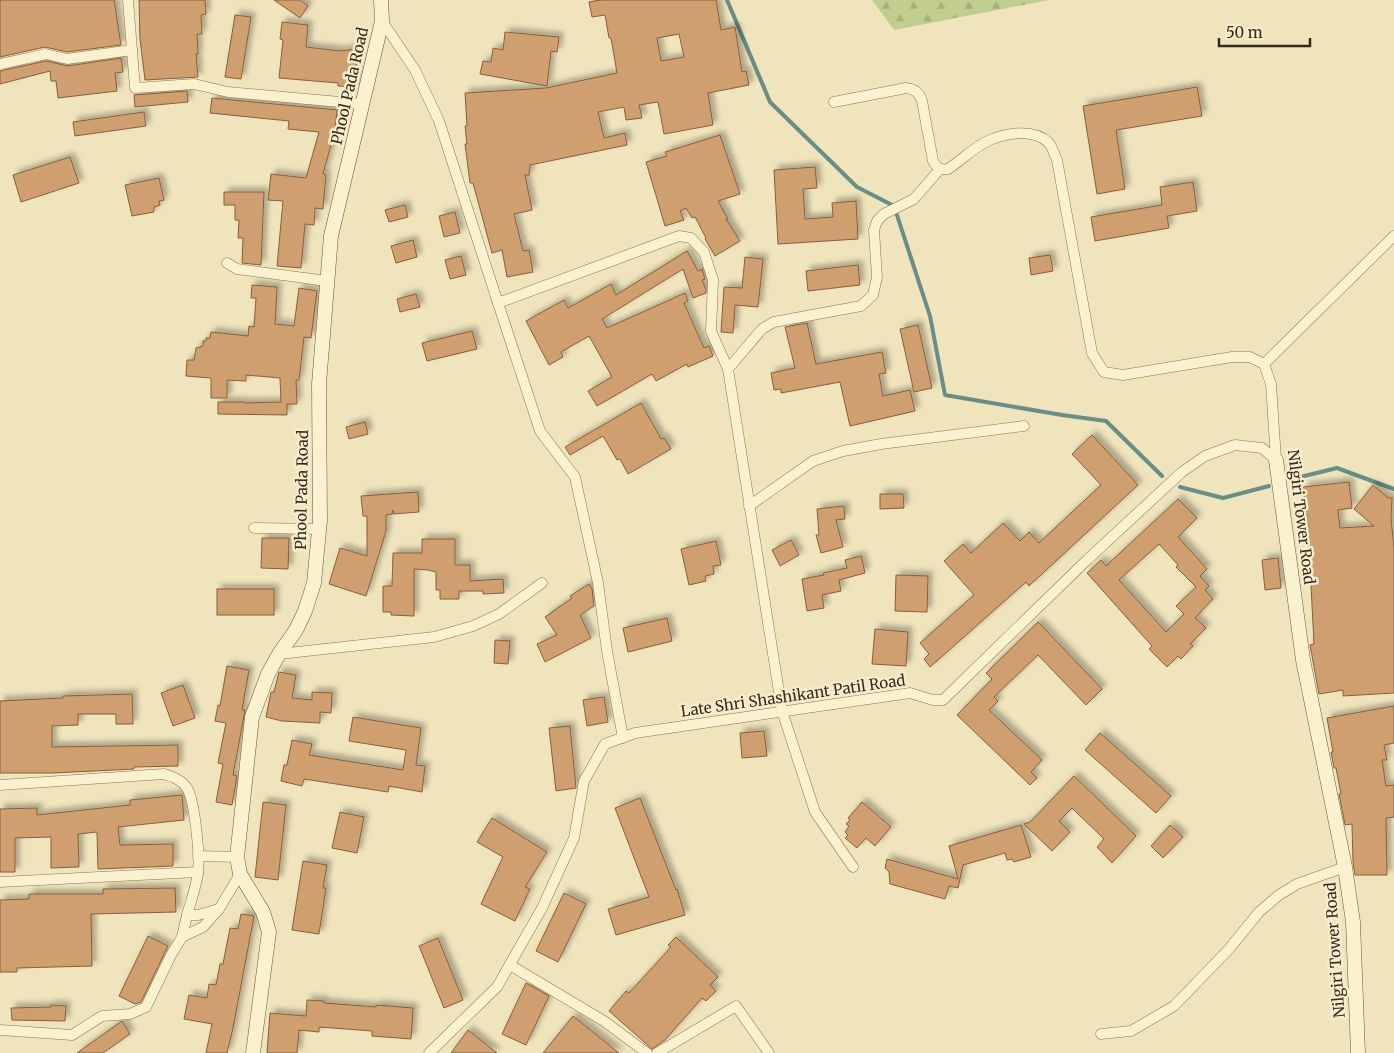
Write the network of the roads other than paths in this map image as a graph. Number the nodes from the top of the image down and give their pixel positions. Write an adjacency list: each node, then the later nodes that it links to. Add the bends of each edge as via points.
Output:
1 (128, 0): 4 (street)
2 (380, 0): 3 (street, Phool Pada Road)
3 (382, 21): 7 (street, Phool Pada Road); 12 (street, via 415,70 439,122)
4 (132, 50): 5 (street, via 67,59 46,54); 7 (street, via 135,88 194,84 228,92)
5 (0, 64)
6 (834, 102): 8 (street, via 914,89 922,101 933,161)
7 (362, 104): 11 (street, Phool Pada Road, via 331,236)
8 (940, 169): 13 (street, via 948,169 989,140 1022,133 1036,134 1049,143 1057,160 1092,353 1104,372 1124,375 1232,357 1250,357); 14 (street, via 914,200 884,214 877,221 874,230 877,277 873,295 861,306 774,322 762,329)
9 (1394, 236): 13 (street)
10 (227, 263): 11 (street, via 237,269)
11 (327, 281): 19 (street, Phool Pada Road, via 319,384)
12 (498, 303): 14 (street, via 679,236 691,238 704,252 713,280 711,331); 23 (street, via 540,432 575,477 598,583)
13 (1264, 364): 16 (street, Nilgiri Tower Road, via 1271,384)
14 (728, 369): 17 (street)
15 (1024, 426): 17 (street, via 843,451 813,460)
16 (1276, 460): 22 (street, Late Shri Shashikant Patil Road, via 1262,448 1235,445 1205,456 1182,472 943,700 910,693); 28 (street, Nilgiri Tower Road, via 1303,660)
17 (749, 506): 22 (street)
18 (254, 528): 19 (street)
19 (319, 529): 21 (street, Phool Pada Road, via 314,583 296,630)
20 (542, 582): 21 (street, via 499,614 473,626 434,637)
21 (279, 654): 26 (street, Phool Pada Road, via 252,717)
22 (782, 711): 23 (street, Late Shri Shashikant Patil Road, via 635,733); 27 (street, via 815,812)
23 (623, 738): 35 (street, Late Shri Shashikant Patil Road, via 605,744 584,781 574,838 542,908)
24 (0, 785): 25 (street, via 164,774 187,787 193,801)
25 (198, 856): 26 (street); 29 (street)
26 (237, 857): 30 (street, Phool Pada Road)
27 (853, 867)
28 (1345, 867): 37 (street, via 1297,884 1279,895 1259,912 1229,949 1174,1006 1131,1031); 43 (street, Nilgiri Tower Road, via 1353,922)
29 (198, 872): 31 (street); 33 (street)
30 (240, 874): 32 (street); 38 (street, Phool Pada Road, via 263,912 269,932)
31 (0, 882)
32 (219, 908): 33 (street); 34 (street, via 203,927)
33 (187, 915): 34 (street)
34 (182, 936): 36 (street, via 146,1007 130,1014 102,1016 72,1035)
35 (510, 965): 39 (street, Late Shri Shashikant Patil Road, via 498,987); 40 (street, via 604,1021)
36 (0, 1030)
37 (1101, 1034)
38 (253, 1053)
39 (429, 1053)
40 (648, 1053)
41 (657, 1053): 42 (street, via 736,1006)
42 (769, 1053)
43 (1358, 1053)

